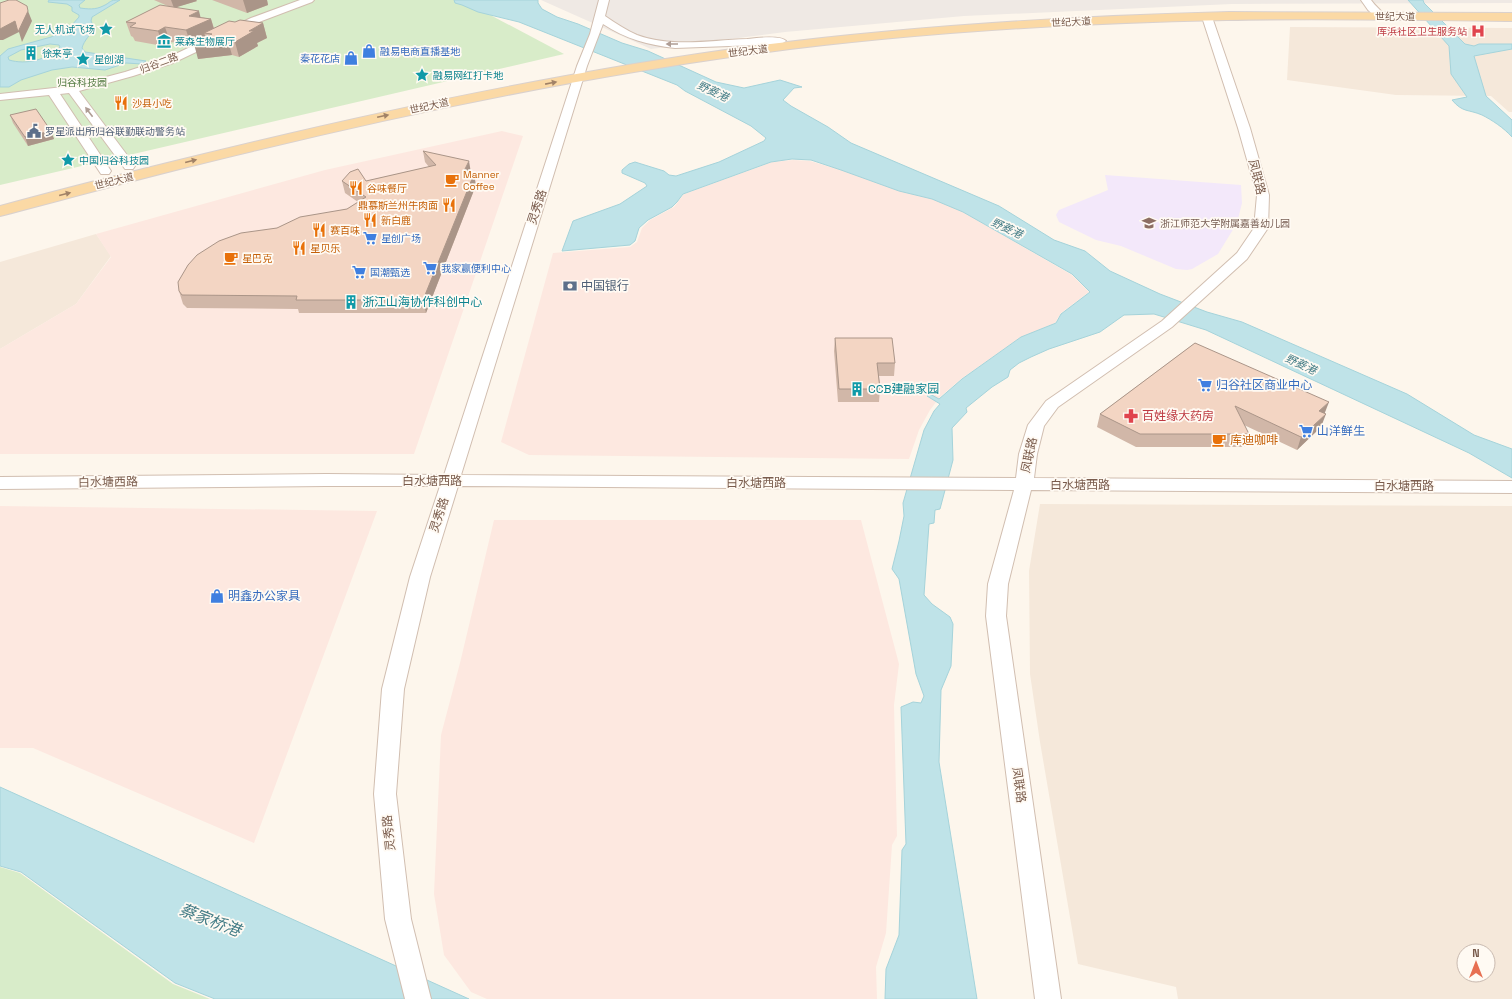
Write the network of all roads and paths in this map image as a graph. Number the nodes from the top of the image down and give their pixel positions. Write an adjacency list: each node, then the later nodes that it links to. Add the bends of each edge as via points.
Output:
1 (309, 0): 12 (street, 归谷二路, via 255,20 169,61)
2 (604, 0): 8 (street, 灵秀路)
3 (1372, 8): 5 (main road, 世纪大道); 6 (main road, 世纪大道); 9 (main road, 世纪大道, via 1090,14 863,30)
4 (1512, 9): 5 (main road, 世纪大道)
5 (1449, 13): 7 (main road, 世纪大道)
6 (1207, 17): 10 (main road, 世纪大道, via 956,29); 21 (street, 凤联路, via 1263,195 1261,228 1242,256 1167,324 1052,404 1036,425 1028,454)
7 (1512, 17)
8 (598, 21): 9 (street, one-way to 8, via 665,44 640,39); 11 (street, 灵秀路)
9 (781, 40): 10 (main road, 世纪大道)
10 (685, 56): 11 (main road, 世纪大道, via 617,66)
11 (582, 67): 15 (main road, 世纪大道, via 256,133); 18 (main road, 世纪大道, one-way to 11, via 290,136 458,100); 19 (street, 灵秀路)
12 (72, 89): 13 (street, 归谷二路); 15 (street, one-way to 12)
13 (53, 92): 14 (street, 归谷二路); 16 (street)
14 (0, 98)
15 (129, 166): 16 (main road, 世纪大道)
16 (105, 171): 17 (main road, 世纪大道)
17 (0, 200)
18 (0, 211)
19 (450, 481): 20 (street, 白水塘西路); 21 (street, 白水塘西路); 23 (street, 灵秀路, via 420,577 392,688 384,794 398,919)
20 (0, 483)
21 (1024, 484): 22 (street, 白水塘西路); 24 (street, 凤联路, via 998,584 996,616)
22 (1512, 487)
23 (418, 999)
24 (1048, 999)

